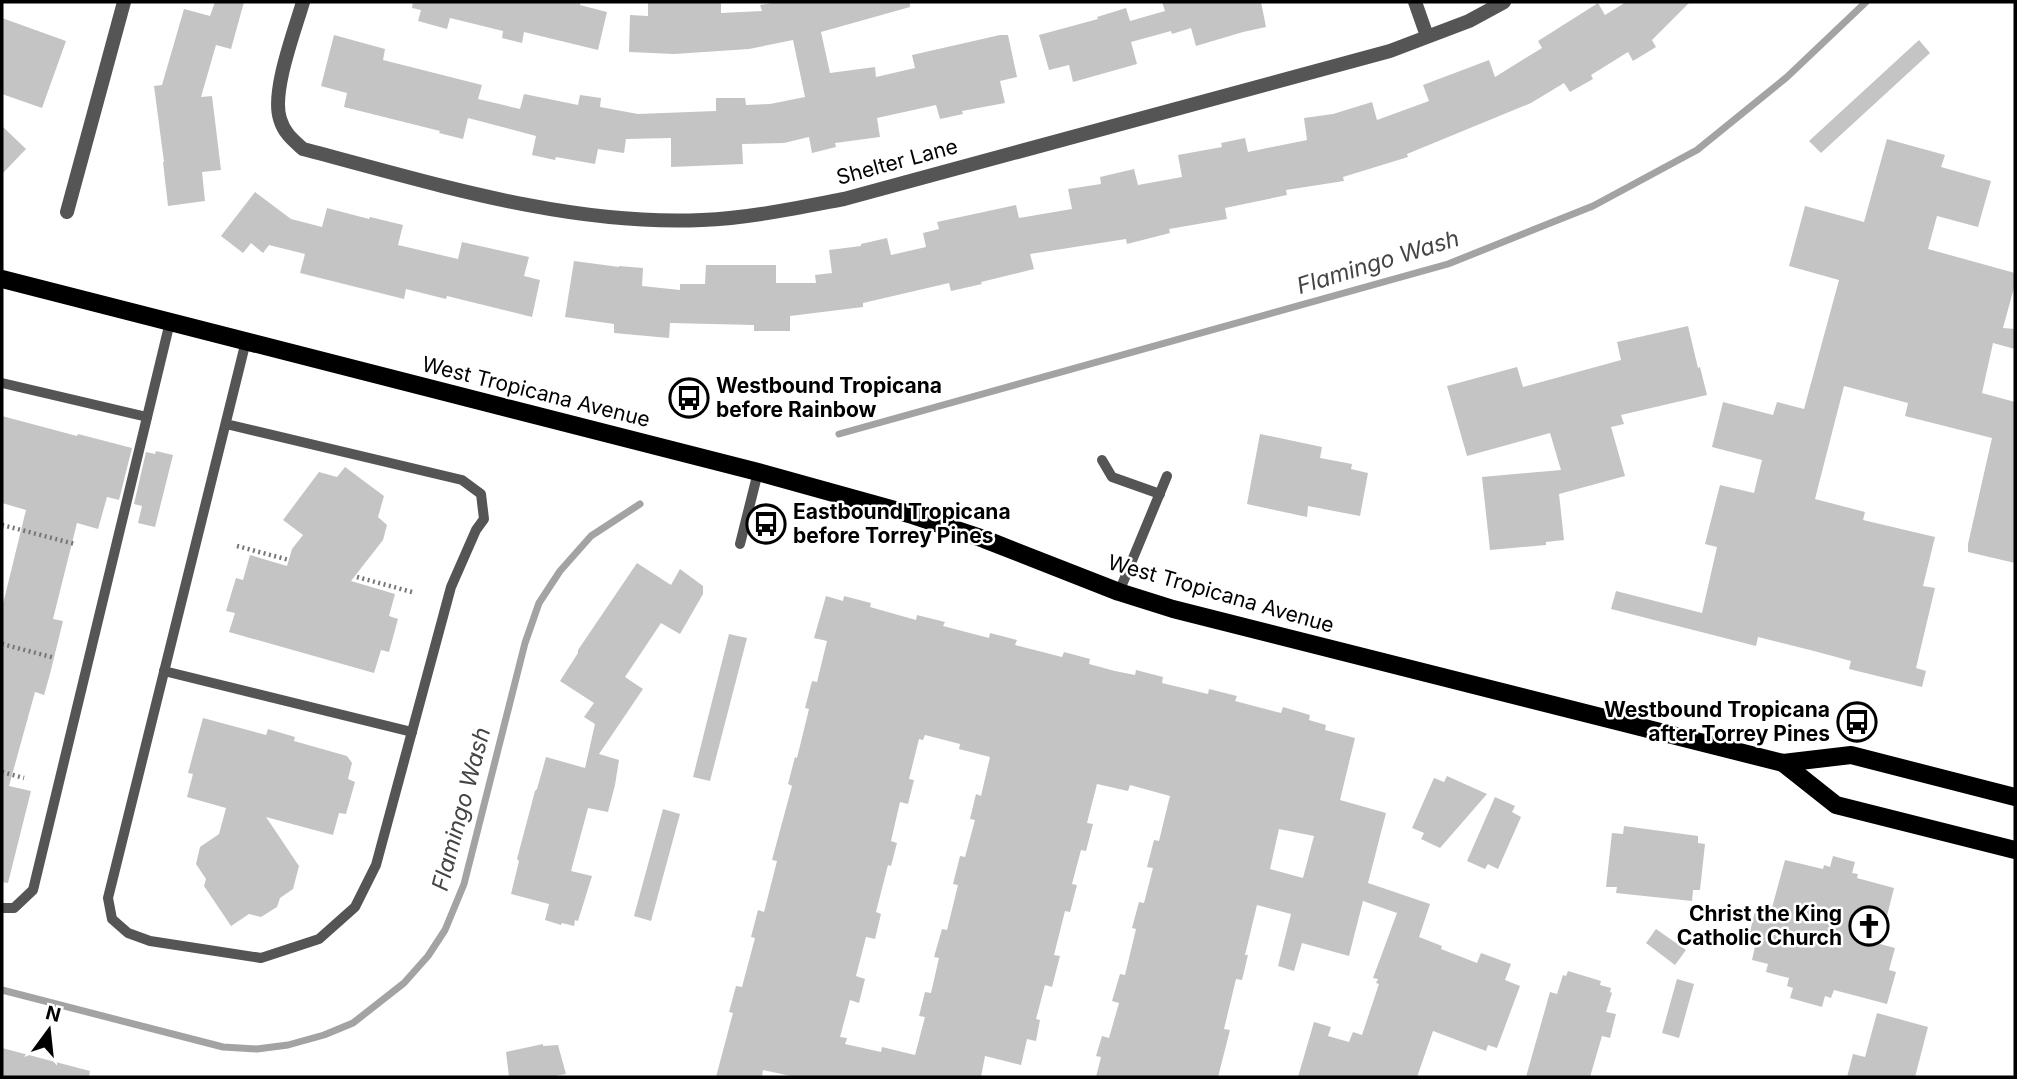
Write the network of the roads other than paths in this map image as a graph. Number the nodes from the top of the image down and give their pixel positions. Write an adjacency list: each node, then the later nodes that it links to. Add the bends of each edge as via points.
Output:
1 (124, 2): 6 (street)
2 (303, 2): 5 (street, Shelter Lane, via 278,94 279,118 289,137 303,149 480,196 565,212 637,219 701,220 773,213 844,199 1390,51)
3 (1415, 2): 5 (street)
4 (1504, 2): 5 (street, Shelter Lane)
5 (1427, 36)
6 (67, 212)
7 (2, 279): 8 (main road, West Tropicana Avenue)
8 (170, 322): 9 (main road, West Tropicana Avenue); 11 (lane)
9 (246, 341): 12 (lane); 14 (main road, West Tropicana Avenue)
10 (2, 383): 11 (lane)
11 (147, 417): 24 (lane, via 33,890 14,908)
12 (226, 424): 19 (lane); 20 (lane, via 462,480 481,494 484,519 452,587)
13 (1102, 460): 16 (lane, via 1112,477)
14 (758, 472): 17 (lane); 18 (main road, West Tropicana Avenue, via 909,514)
15 (1167, 476): 16 (lane)
16 (1160, 494): 18 (lane)
17 (740, 544)
18 (1119, 592): 21 (main road, West Tropicana Avenue)
19 (164, 671): 20 (lane); 20 (lane, via 108,898 112,919 128,933 150,941 261,958 320,939 355,907 376,865)
20 (412, 732)
21 (1783, 763): 22 (main road, West Tropicana Avenue, via 1851,755); 23 (main road, West Tropicana Avenue, via 1836,805)
22 (2015, 797)
23 (2015, 850)
24 (2, 908)

